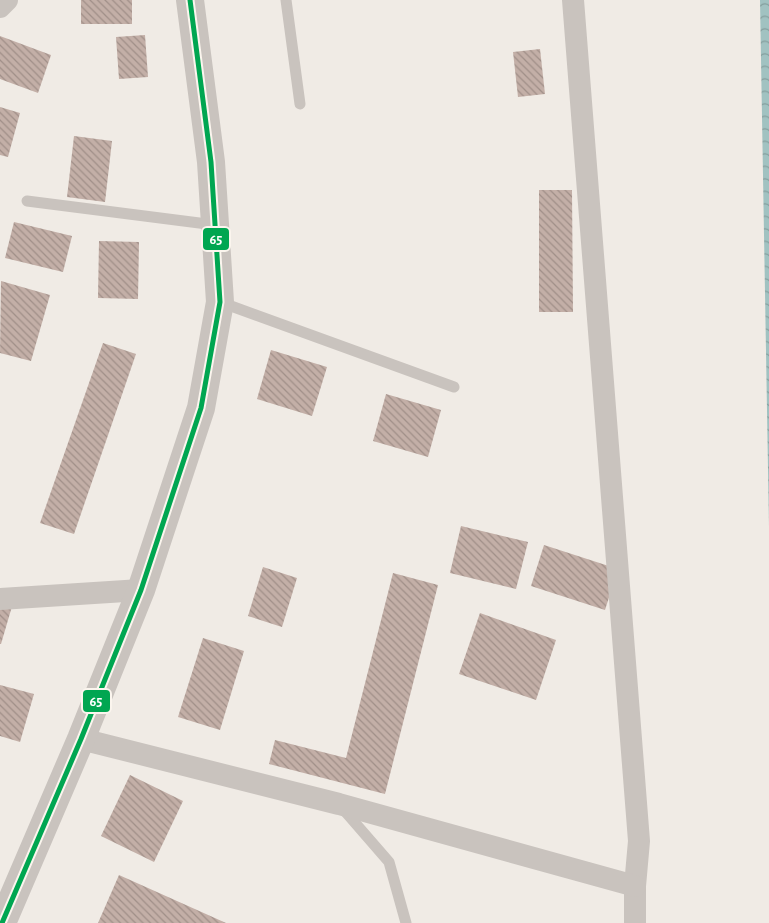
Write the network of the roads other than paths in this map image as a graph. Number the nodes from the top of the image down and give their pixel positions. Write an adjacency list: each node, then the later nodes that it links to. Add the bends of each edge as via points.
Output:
1 (7, 0): 5 (street)
2 (190, 0): 8 (street, via 211,162)
3 (286, 0): 6 (lane)
4 (573, 0): 15 (street, via 640,841)
5 (0, 7)
6 (300, 104)
7 (27, 201): 8 (lane)
8 (215, 225): 9 (street)
9 (220, 302): 10 (lane); 11 (street, via 201,408)
10 (454, 387)
11 (141, 590): 12 (street); 13 (street)
12 (0, 599)
13 (81, 739): 14 (street); 16 (street)
14 (339, 804): 15 (street); 17 (lane, via 389,862)
15 (636, 886): 18 (street)
16 (2, 923)
17 (406, 923)
18 (635, 923)

